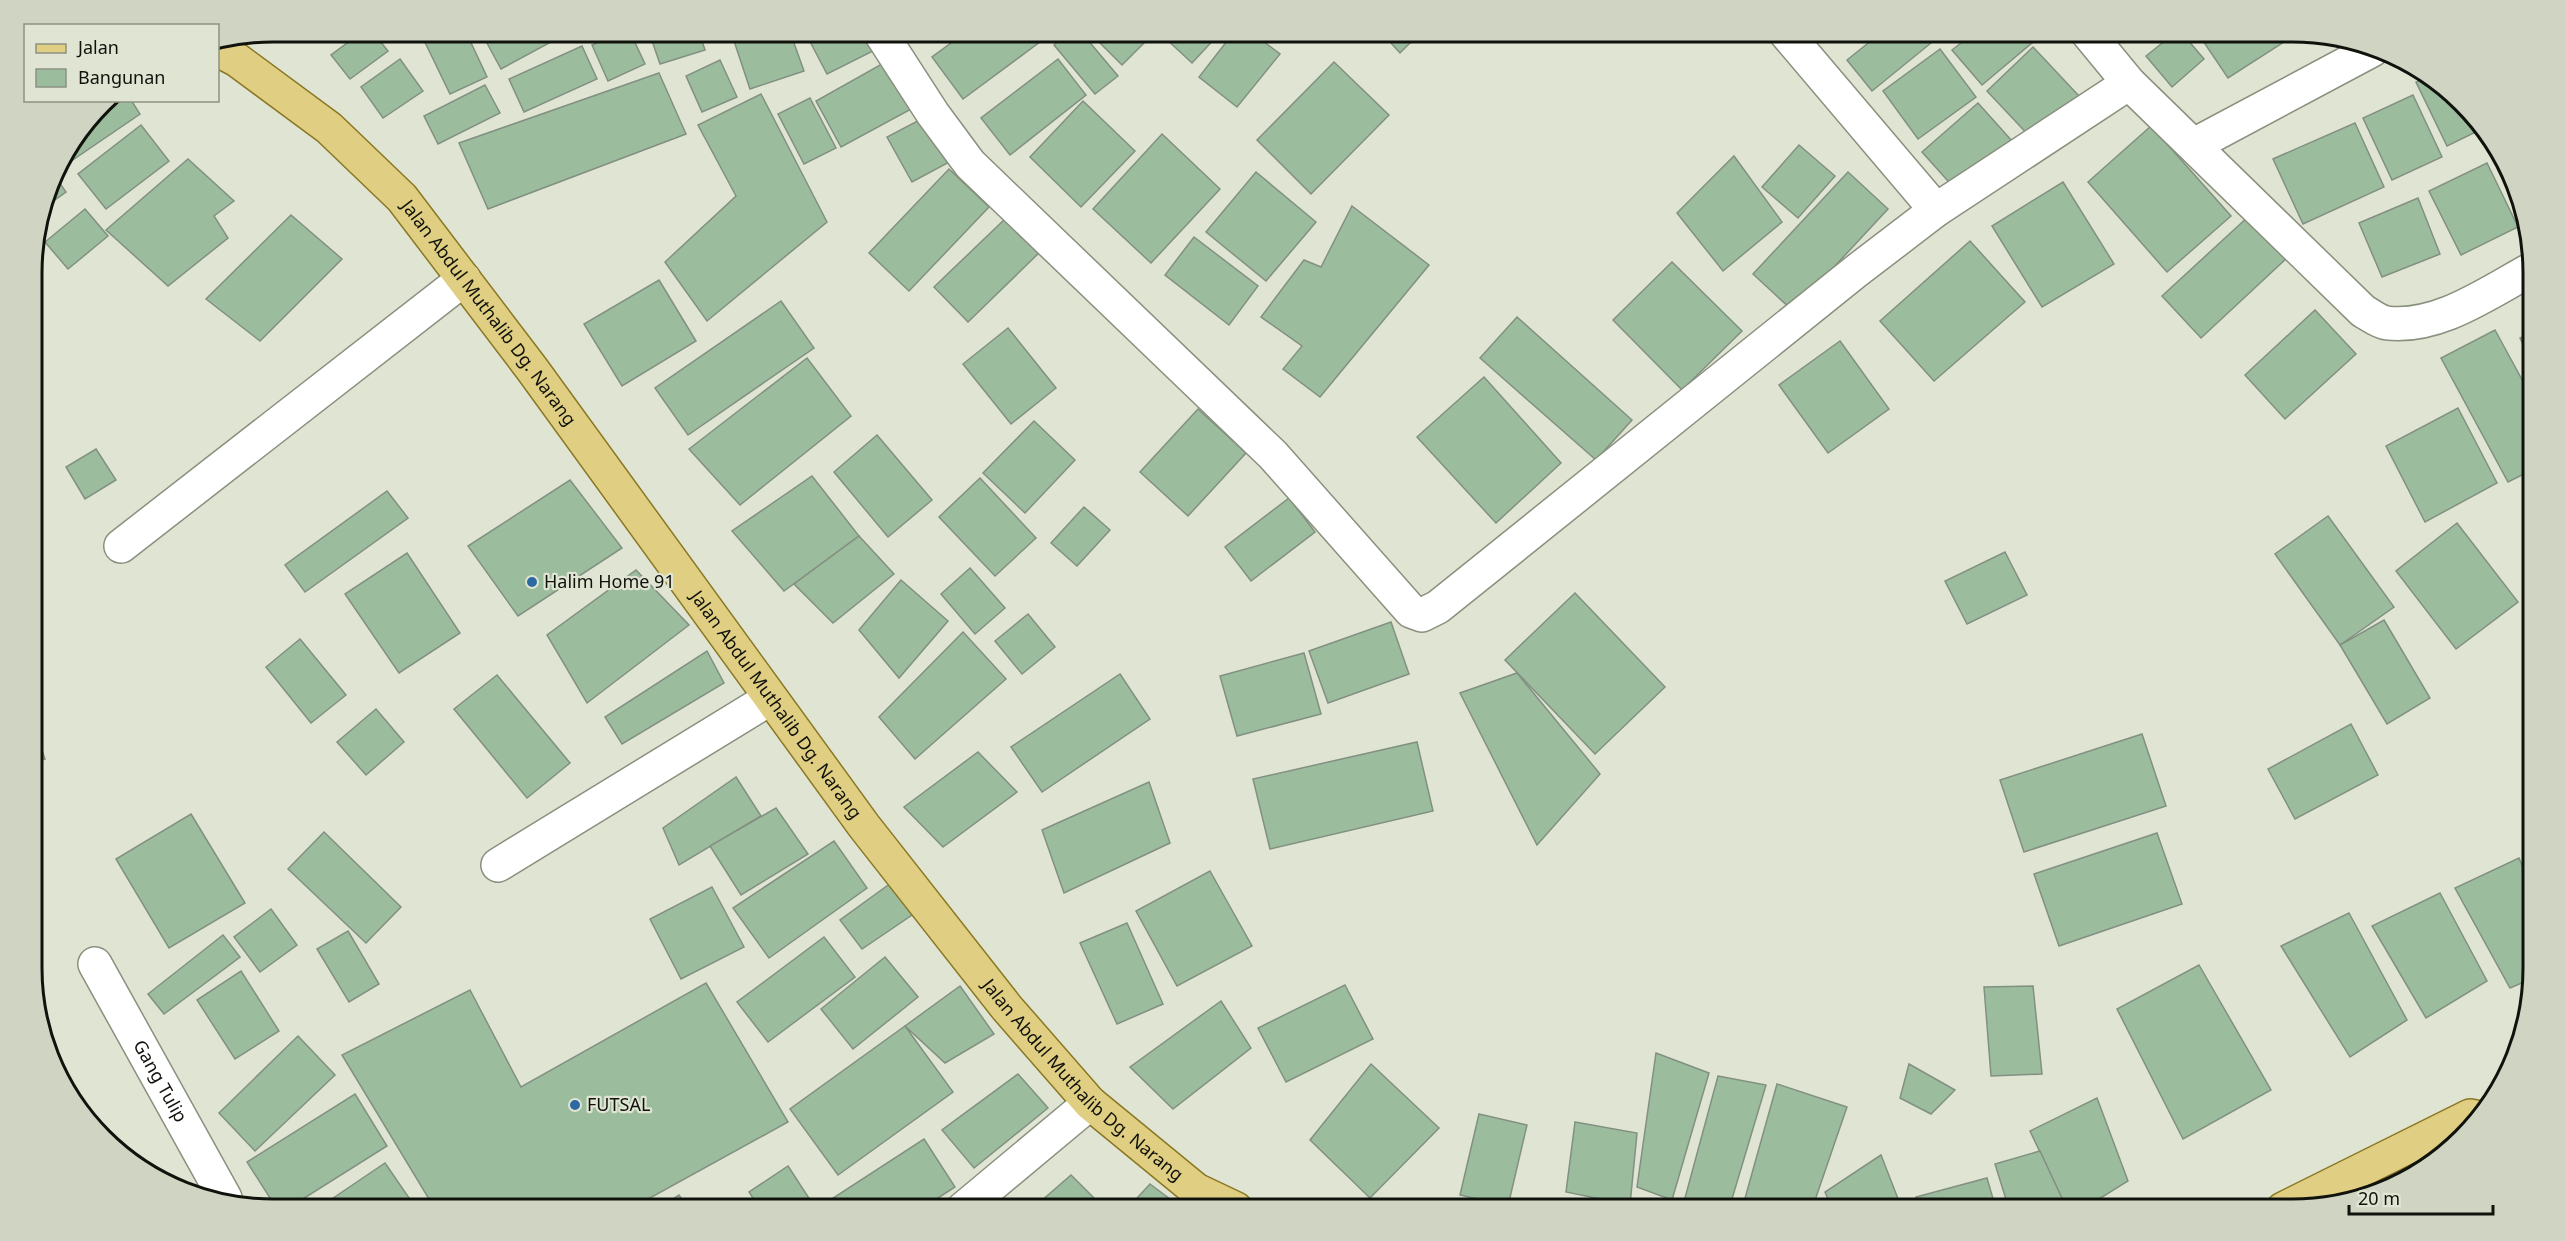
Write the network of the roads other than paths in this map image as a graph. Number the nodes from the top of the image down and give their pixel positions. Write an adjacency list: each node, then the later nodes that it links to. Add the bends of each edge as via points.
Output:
1 (886, 42): 8 (street, via 970,164 1273,455 1411,611 1422,615 1438,607)
2 (1793, 42): 8 (street)
3 (2095, 42): 6 (street)
4 (219, 51): 10 (main road, Jalan Abdul Muthalib Dg. Narang, via 329,128 402,198)
5 (2365, 54): 7 (street)
6 (2129, 83): 7 (street); 8 (street)
7 (2194, 145): 9 (street, via 2362,311 2385,323 2419,323 2458,309)
8 (1936, 210)
9 (2523, 274)
10 (464, 279): 11 (street); 12 (main road, Jalan Abdul Muthalib Dg. Narang)
11 (121, 546)
12 (770, 699): 13 (street); 15 (main road, Jalan Abdul Muthalib Dg. Narang, via 1007,1008)
13 (498, 865)
14 (94, 964): 17 (street, Gang Tulip)
15 (1090, 1104): 18 (street); 19 (main road, Jalan Abdul Muthalib Dg. Narang, via 1196,1190)
16 (2463, 1123): 20 (main road)
17 (222, 1193)
18 (975, 1199)
19 (1215, 1199)
20 (2304, 1199)

